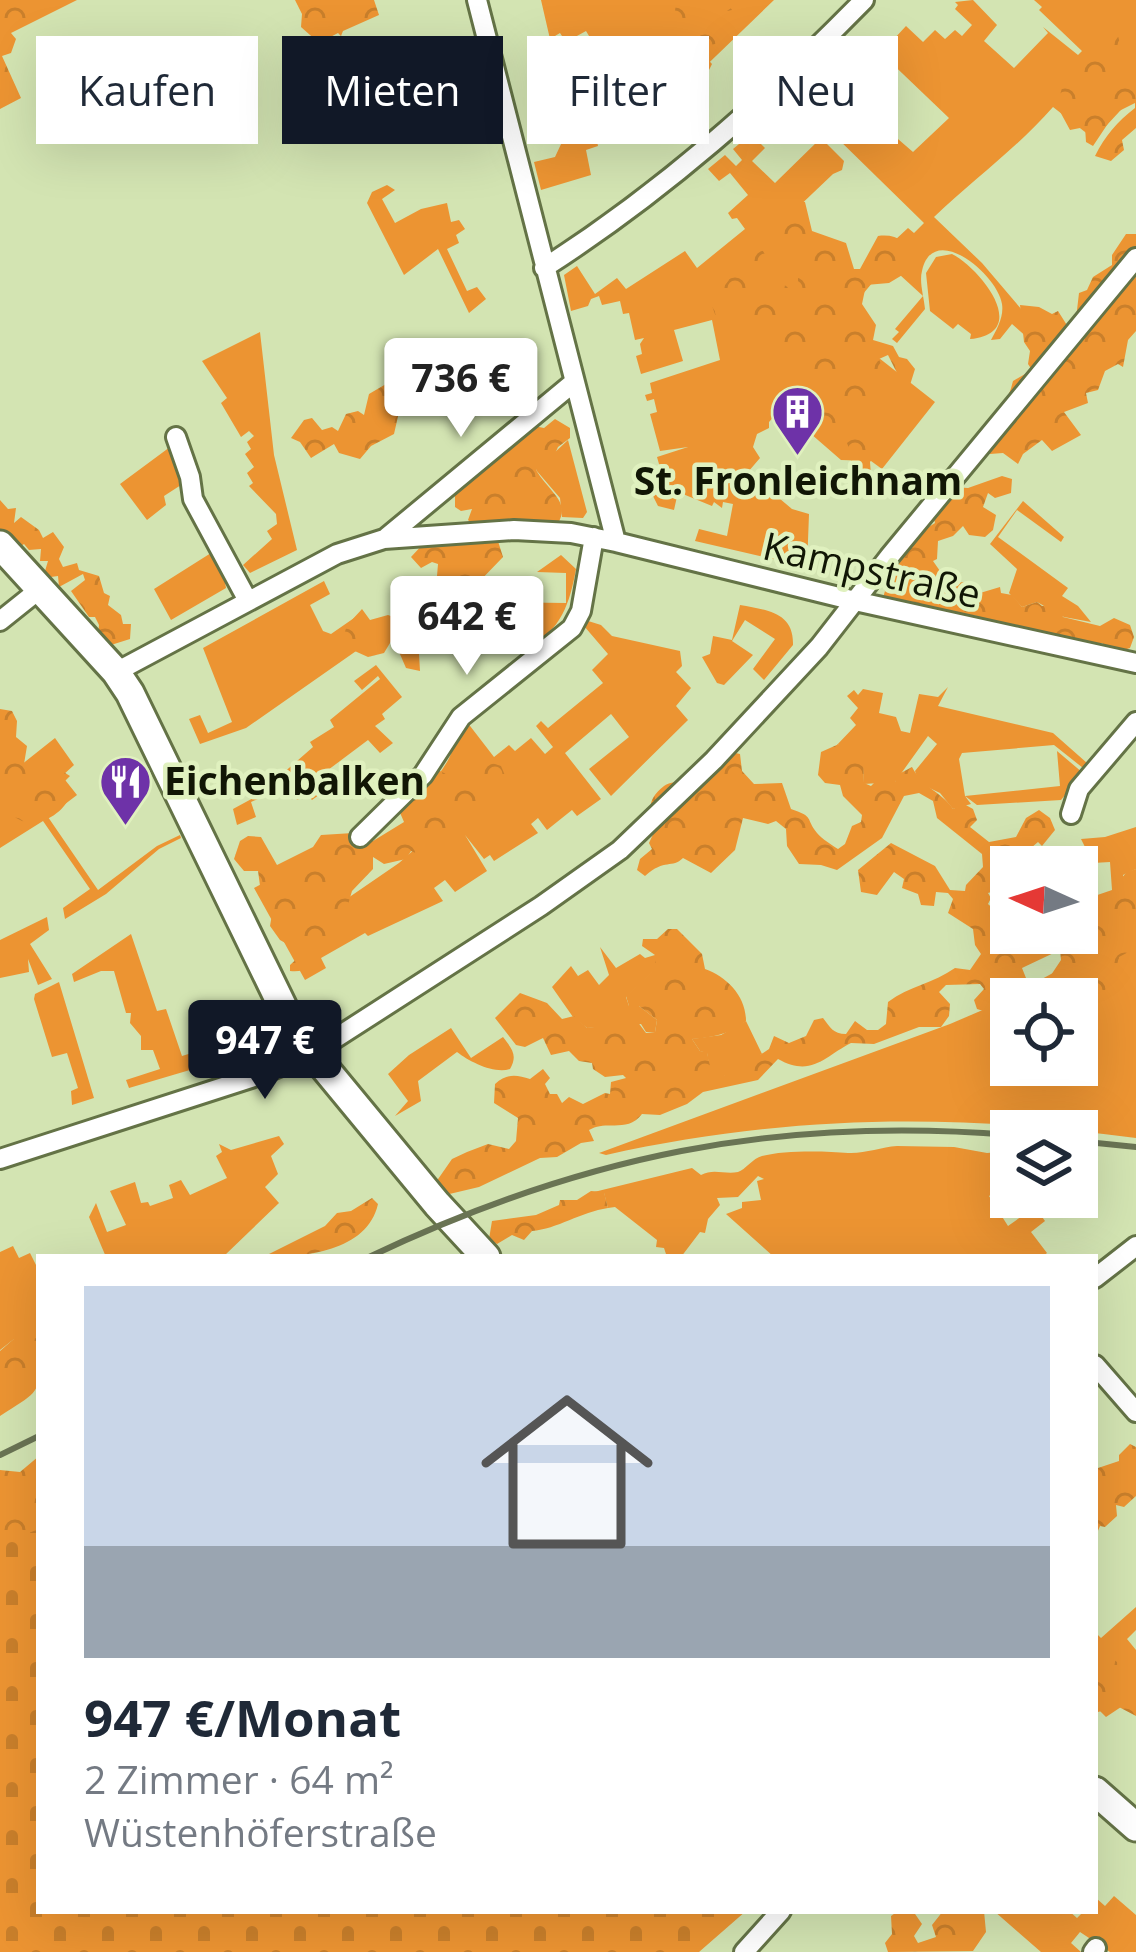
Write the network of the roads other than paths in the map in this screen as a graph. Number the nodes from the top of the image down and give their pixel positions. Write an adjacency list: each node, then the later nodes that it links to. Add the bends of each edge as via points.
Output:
1 (477, 0): 4 (street)
2 (864, 0): 4 (street, via 705,152)
3 (1136, 258): 13 (street)
4 (544, 268): 5 (street)
5 (572, 383): 8 (street); 9 (street)
6 (176, 437): 12 (street, via 183,495)
7 (594, 538): 8 (street, Kampstraße, via 499,530); 9 (street, Kampstraße); 19 (street, via 572,628 461,717 428,769)
8 (384, 539): 12 (street, Kampstraße)
9 (616, 542): 13 (street, Kampstraße)
10 (0, 545): 11 (main road)
11 (40, 589): 14 (street); 16 (main road)
12 (247, 599): 16 (street, Kampstraße)
13 (855, 601): 15 (street, Kampstraße); 20 (street, via 753,720 638,835)
14 (0, 621)
15 (1136, 663)
16 (116, 672): 20 (main road)
17 (1136, 722): 18 (street, via 1079,789)
18 (1071, 814)
19 (360, 836)
20 (311, 1054): 21 (street); 23 (main road)
21 (0, 1159)
22 (1136, 1246): 24 (street)
23 (483, 1254)
24 (1098, 1276)
25 (1098, 1368): 26 (street)
26 (1136, 1412)
27 (1098, 1794): 28 (main road)
28 (1136, 1827)
29 (778, 1914): 30 (street)
30 (744, 1952)

